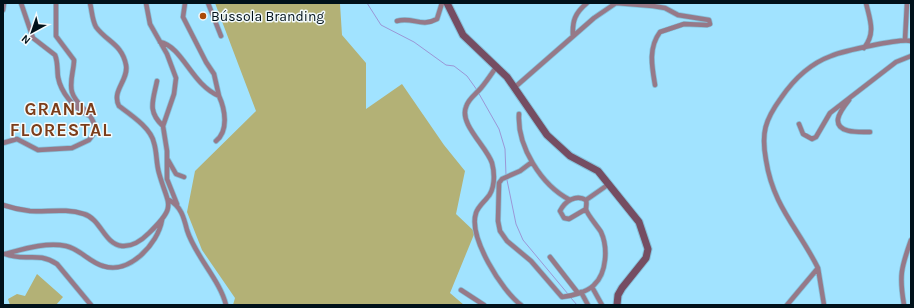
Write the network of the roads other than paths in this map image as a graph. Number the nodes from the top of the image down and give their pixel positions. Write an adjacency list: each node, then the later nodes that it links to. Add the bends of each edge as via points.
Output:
1 (4, 3): 13 (street)
2 (22, 3): 29 (street, via 33,38 55,55 59,84 63,92)
3 (56, 3): 29 (street, via 56,36 74,60 71,90 73,96)
4 (90, 3): 39 (street, via 96,26 117,45 125,60 127,72 116,95 119,106 144,127 153,139 158,169)
5 (146, 3): 19 (street, via 147,17)
6 (185, 3): 26 (street, via 183,17 217,80)
7 (208, 3): 15 (street)
8 (442, 3): 14 (street, via 437,19 430,22 402,19)
9 (448, 3): 22 (street, via 467,40)
10 (586, 3): 16 (street, via 573,20)
11 (866, 3): 20 (street, via 872,29 870,41)
12 (907, 3): 17 (street)
13 (3, 10)
14 (397, 21)
15 (221, 36)
16 (573, 36): 24 (street, via 616,3 665,8 678,15 709,20 711,22 706,25 684,24 660,32 653,45); 25 (street)
17 (905, 40): 18 (street); 20 (street)
18 (911, 41)
19 (160, 42): 26 (street, via 172,48 201,86); 31 (street, via 176,78 174,94)
20 (864, 48): 49 (street, via 836,54 806,69 780,99 768,117 764,130 769,180 777,201)
21 (911, 56): 27 (street, via 896,62)
22 (497, 66): 25 (street); 56 (street, via 466,106 468,124 492,163 494,178 488,197 476,211 475,217 477,236 494,272 505,290)
23 (157, 81): 31 (street, via 152,109 155,118)
24 (655, 85)
25 (514, 88): 38 (street, via 554,143 570,156 598,171)
26 (219, 96): 33 (street, via 225,114 222,135)
27 (851, 96): 30 (street, via 830,113 816,137 812,139 803,134); 32 (street, via 838,118 838,123 850,132)
28 (519, 114): 36 (street, via 524,146)
29 (92, 117): 34 (street, via 96,128 93,136 72,148 38,150 17,139)
30 (799, 124)
31 (163, 126): 35 (street)
32 (870, 132)
33 (216, 141)
34 (3, 143)
35 (167, 159): 37 (street, via 176,174); 42 (street, via 167,179)
36 (532, 162): 40 (street, via 554,189); 52 (street, via 499,183 500,231 507,241 538,268 558,294 562,297)
37 (184, 177)
38 (609, 184): 41 (street); 59 (street, via 639,222 648,249 646,258 618,295)
39 (169, 200): 42 (street); 45 (street)
40 (570, 200): 41 (street, via 580,197); 44 (street, via 560,211 564,218 574,217)
41 (586, 200): 44 (street)
42 (177, 204): 54 (street, via 192,243)
43 (3, 205): 45 (street, via 26,211 70,211 85,214 93,218 109,239 122,246 132,245 142,239)
44 (586, 209): 50 (street, via 601,232 604,243 603,268 600,278)
45 (162, 220): 47 (street, via 151,245 136,260 116,267 103,266 65,246 48,245)
46 (911, 241): 62 (street, via 901,267)
47 (4, 254): 53 (street, via 14,257 35,256 52,261)
48 (550, 257): 52 (street)
49 (818, 268): 60 (street); 61 (street)
50 (592, 287): 52 (street); 58 (street)
51 (461, 290): 55 (street)
52 (579, 293): 57 (street)
53 (91, 305)
54 (226, 305)
55 (484, 305)
56 (521, 305)
57 (588, 305)
58 (602, 305)
59 (617, 305)
60 (787, 305)
61 (824, 305)
62 (904, 305)

